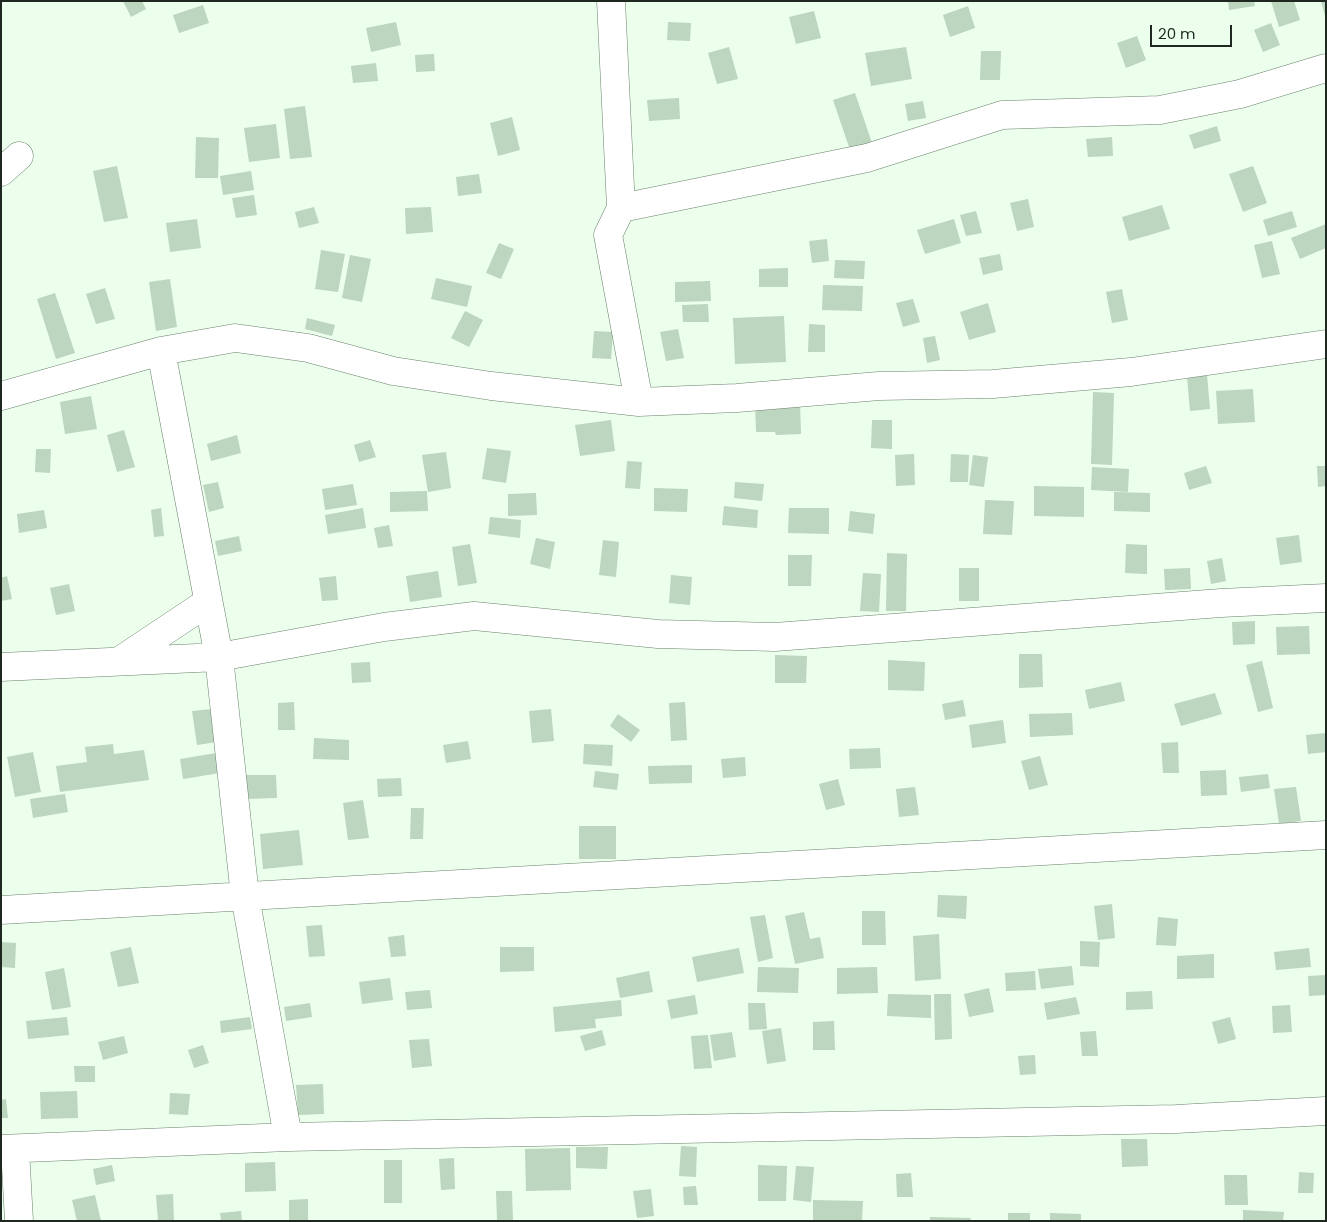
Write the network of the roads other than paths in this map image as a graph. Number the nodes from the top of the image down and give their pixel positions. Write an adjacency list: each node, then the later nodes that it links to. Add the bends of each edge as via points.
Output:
1 (612, 1): 3 (street)
2 (1326, 68): 3 (street, via 1240,94 1160,110 1002,115 866,158)
3 (620, 208): 7 (street, via 608,235)
4 (1326, 344): 7 (street, via 1131,372 993,384 880,386 737,398)
5 (161, 351): 6 (street); 7 (street, via 235,338 308,348 393,371 491,386); 9 (street)
6 (1, 396)
7 (639, 402)
8 (1326, 598): 10 (street, via 1221,603 776,638 658,634 474,616 384,627)
9 (208, 602): 10 (street); 11 (street)
10 (219, 657): 11 (street); 14 (street)
11 (121, 660): 12 (street)
12 (1, 667)
13 (1326, 835): 14 (street)
14 (245, 896): 15 (street); 17 (street)
15 (1, 910)
16 (1326, 1111): 17 (street, via 1176,1119)
17 (288, 1137): 18 (street)
18 (8, 1149): 19 (street)
19 (19, 1221)

